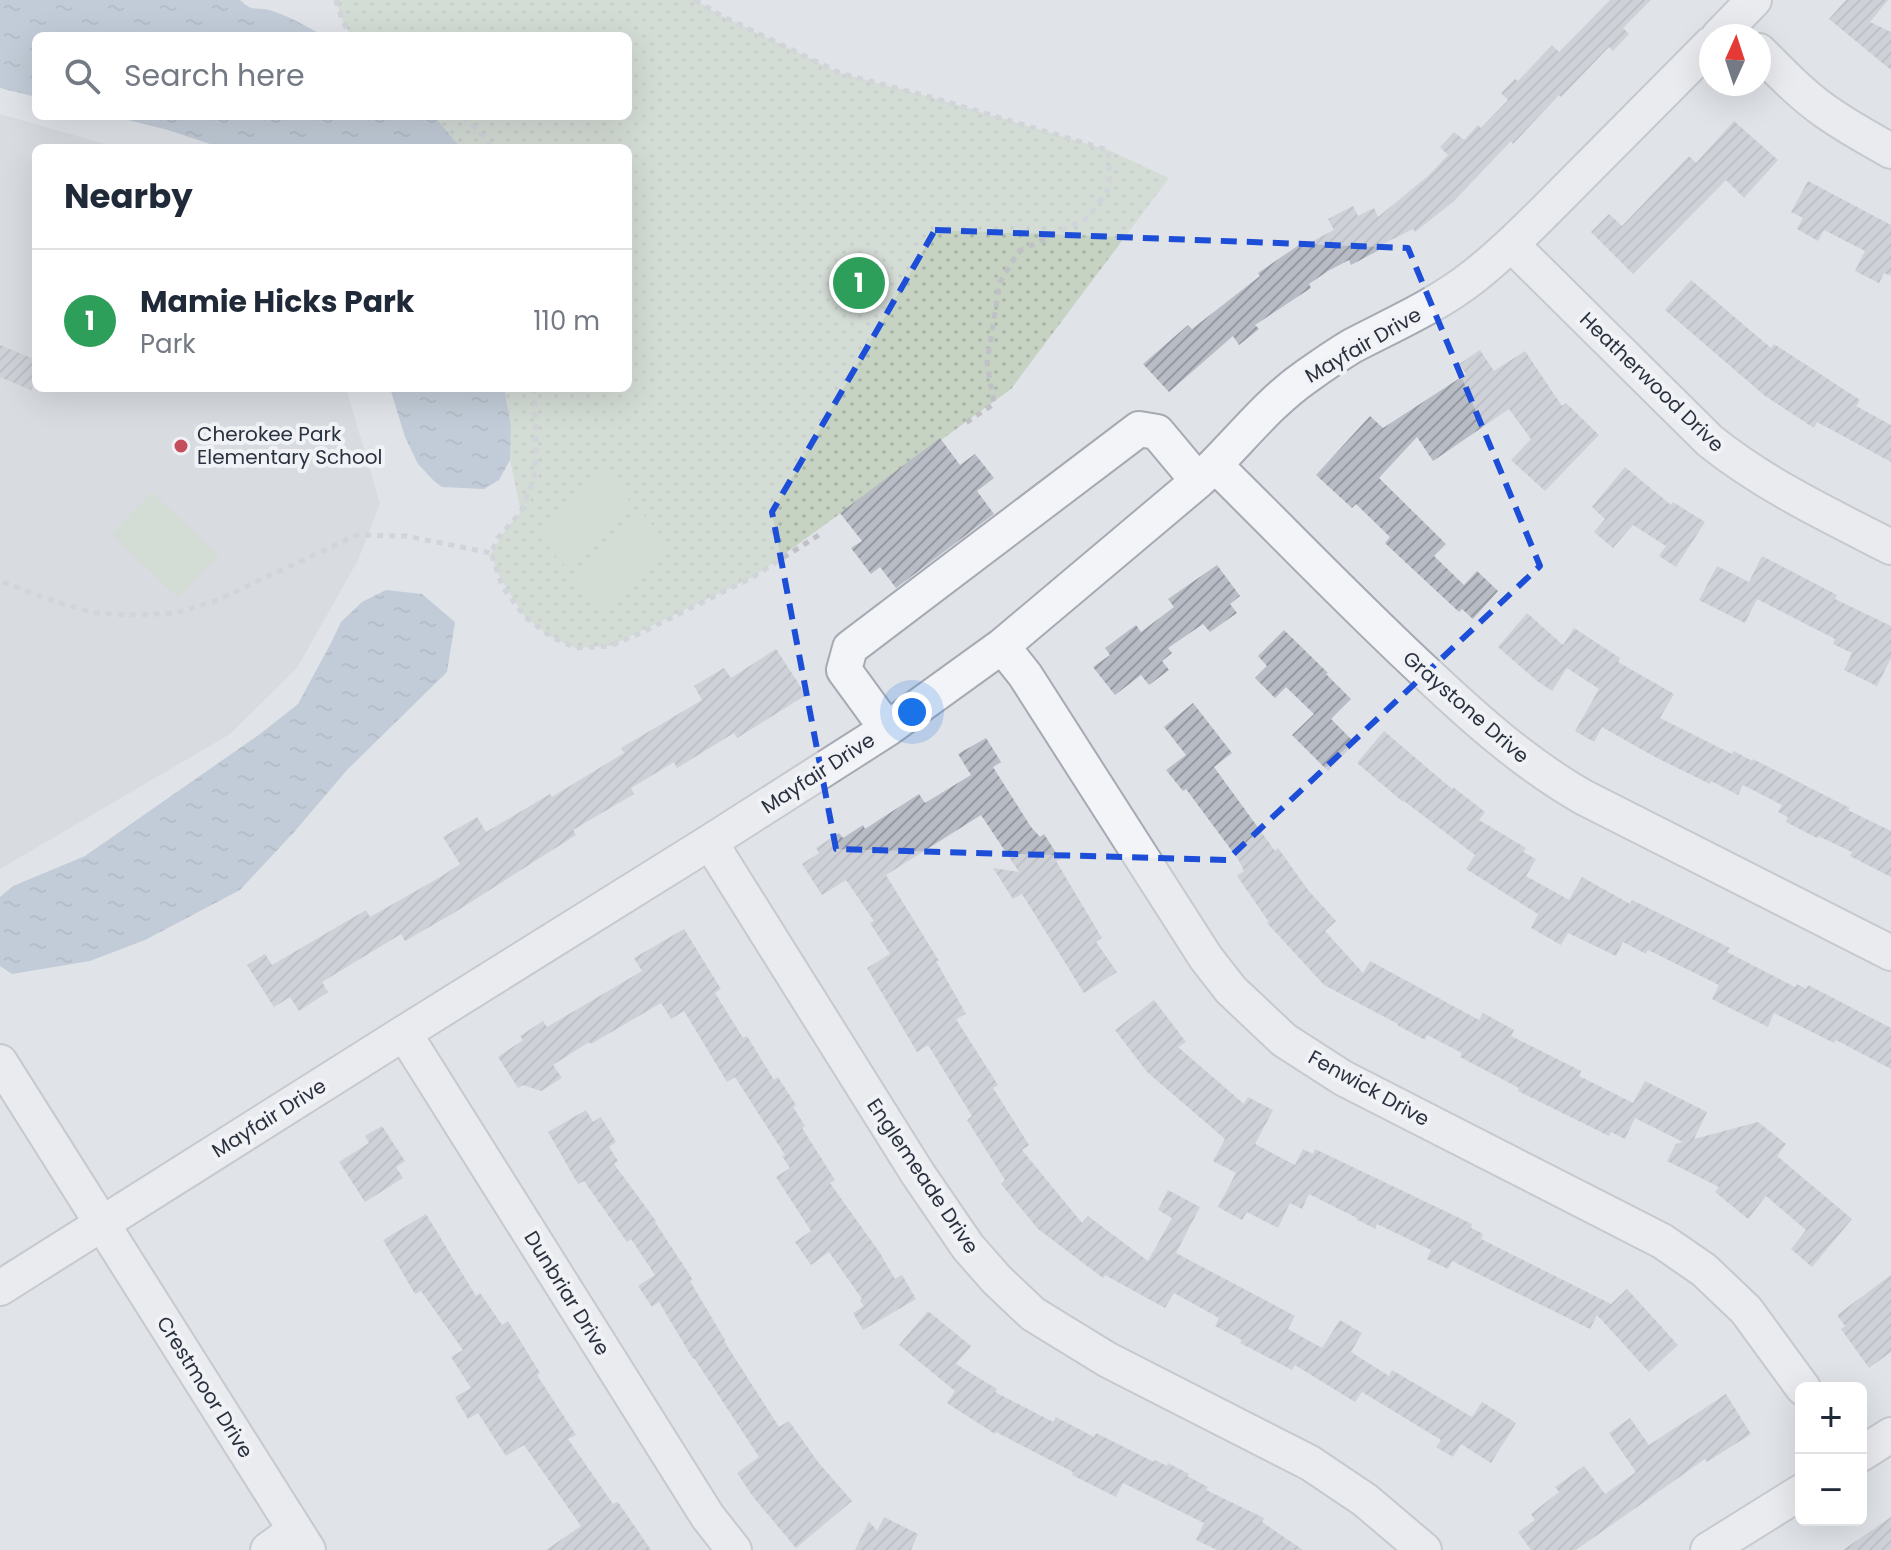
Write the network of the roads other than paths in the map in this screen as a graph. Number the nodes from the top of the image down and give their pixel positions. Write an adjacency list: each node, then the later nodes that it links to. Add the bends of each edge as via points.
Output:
1 (1699, 61): 4 (street, Mayfair Drive)
2 (1771, 63): 3 (street, via 1823,110)
3 (1891, 151)
4 (1512, 245): 5 (street, Mayfair Drive, via 1441,299 1305,377); 6 (street, Heatherwood Drive, via 1735,461)
5 (1207, 473): 7 (street, Mayfair Drive); 8 (street, Graystone Drive, via 1157,432 1139,429 850,648 844,670); 10 (street, Graystone Drive, via 1525,760 1583,797)
6 (1891, 547)
7 (1002, 646): 8 (street, Mayfair Drive); 15 (street, Fenwick Drive, via 1206,958 1284,1040 1343,1078 1662,1241 1704,1270 1746,1310)
8 (887, 729): 9 (street, Mayfair Drive)
9 (710, 842): 11 (street, Mayfair Drive); 22 (street, Englemeade Drive, via 918,1174 997,1280 1033,1314 1108,1360 1310,1463)
10 (1891, 953)
11 (404, 1033): 13 (street, Mayfair Drive); 21 (street, Dunbriar Drive, via 708,1517)
12 (0, 1062): 13 (street, Crestmoor Drive)
13 (101, 1223): 14 (street, Mayfair Drive); 19 (street, Crestmoor Drive)
14 (0, 1288)
15 (1799, 1382)
16 (1891, 1435): 17 (street)
17 (1867, 1450)
18 (1795, 1496): 23 (street)
19 (301, 1540): 20 (street)
20 (268, 1550)
21 (734, 1550)
22 (1424, 1550)
23 (1708, 1550)

